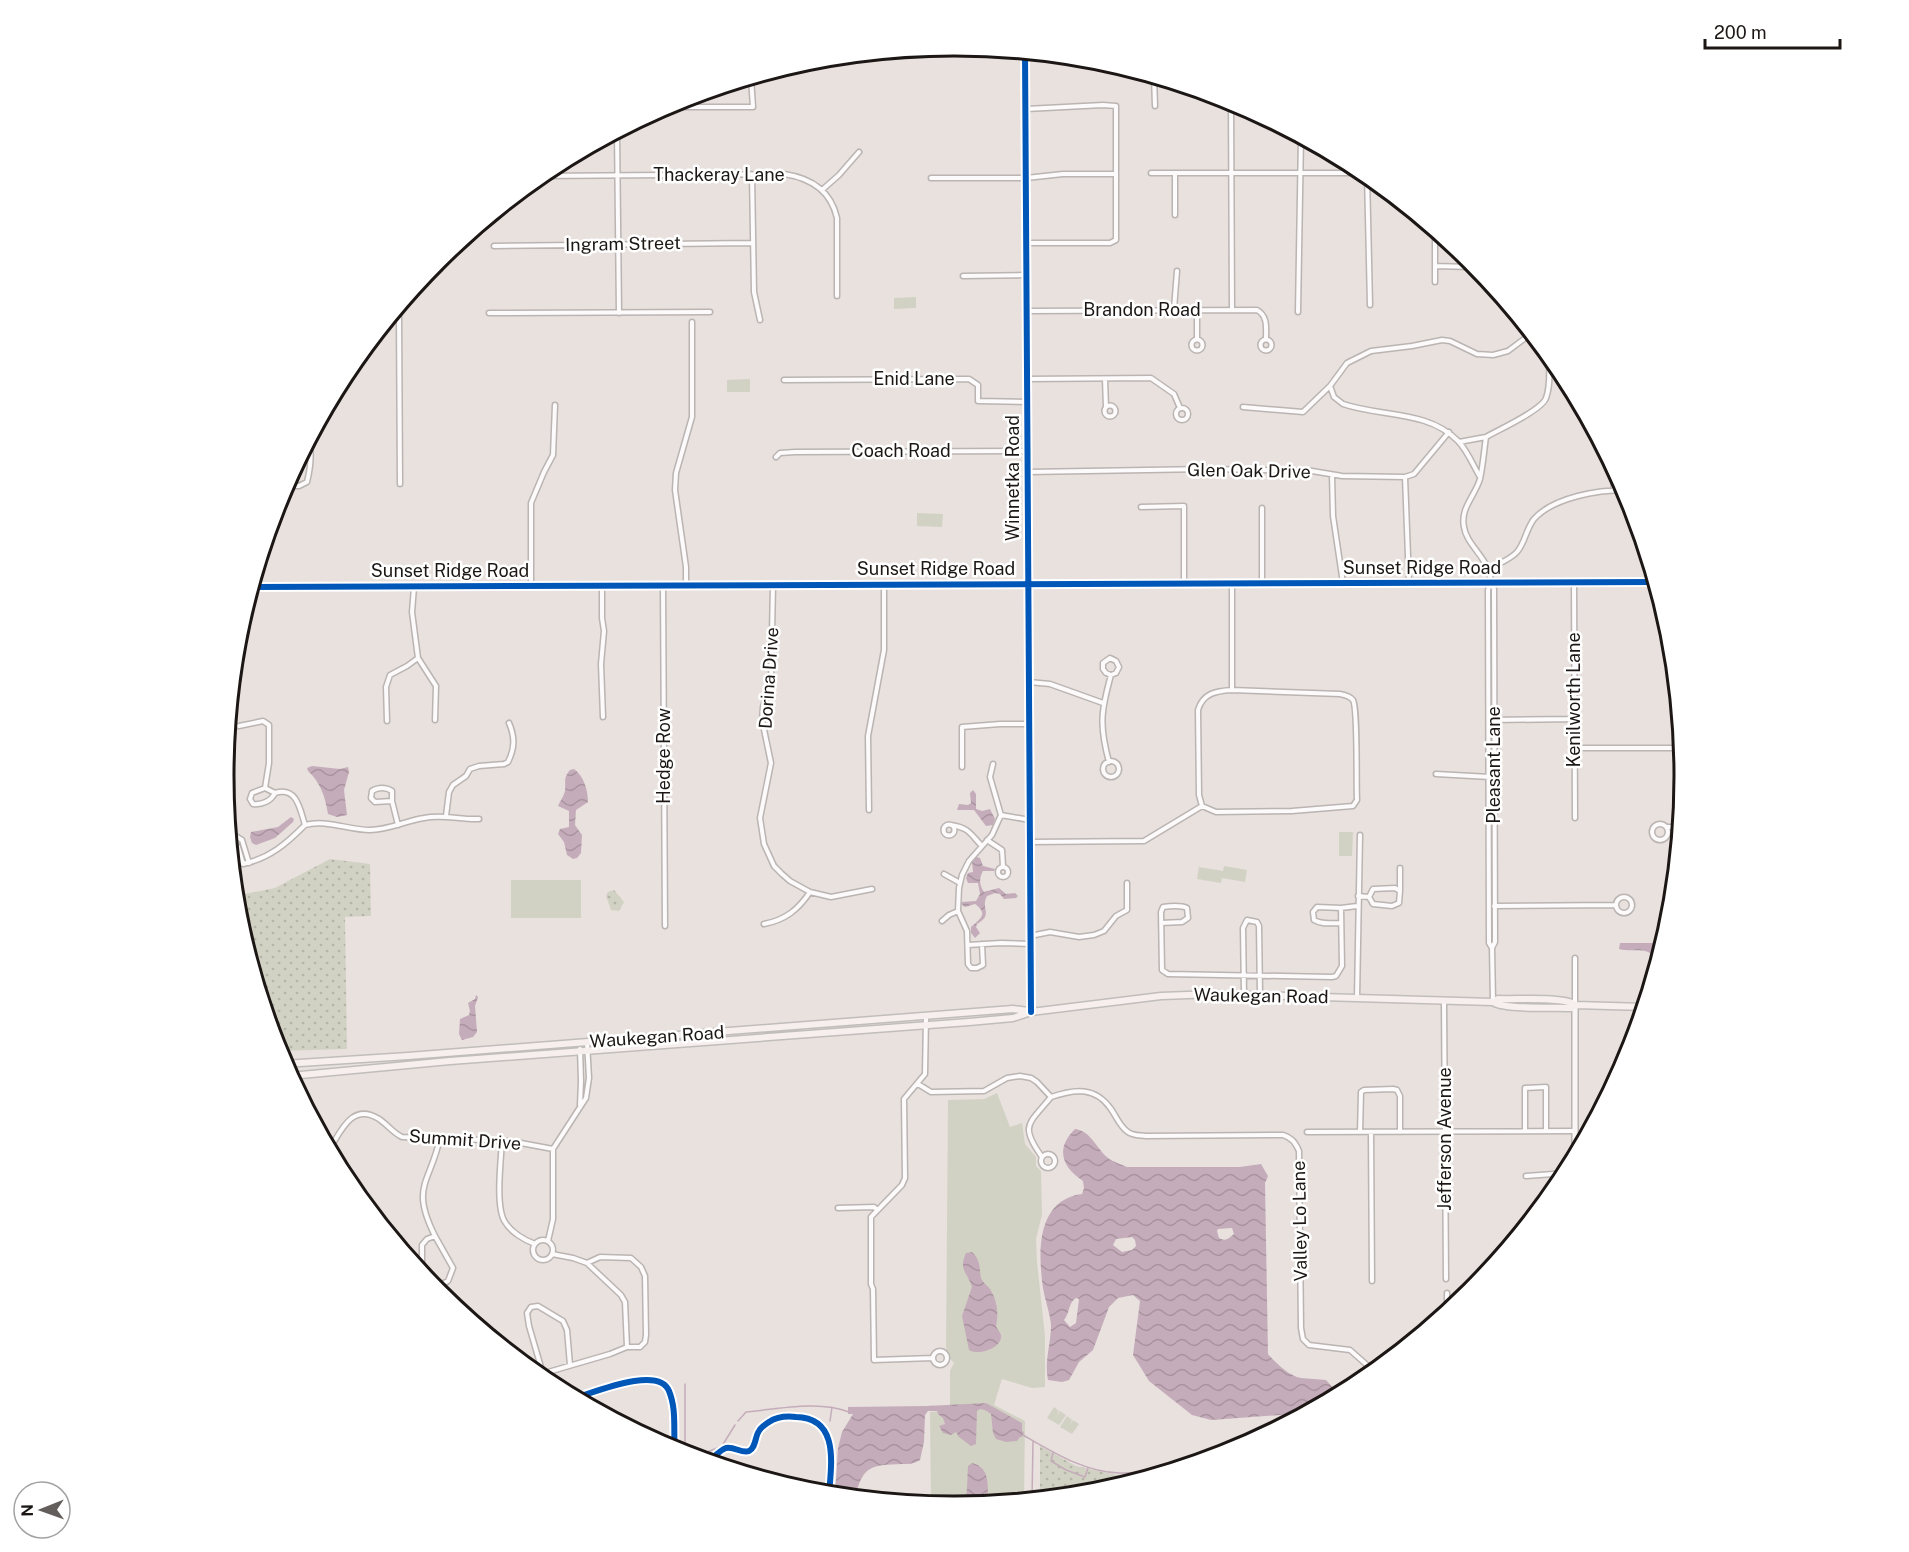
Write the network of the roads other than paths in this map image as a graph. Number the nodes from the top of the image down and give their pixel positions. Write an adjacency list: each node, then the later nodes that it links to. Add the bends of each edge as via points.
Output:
1 (1025, 59): 6 (street, Winnetka Road)
2 (1154, 84): 4 (street)
3 (751, 85): 5 (street, via 753,107)
4 (1155, 106)
5 (687, 107)
6 (1026, 109): 16 (street, via 1116,106); 21 (street, Winnetka Road)
7 (1231, 110): 14 (street)
8 (616, 140): 19 (street)
9 (1301, 145): 11 (street)
10 (859, 152): 23 (street)
11 (1301, 172): 14 (street); 15 (street); 43 (street)
12 (1151, 173): 13 (street)
13 (1175, 173): 14 (street); 24 (street)
14 (1231, 173): 41 (street)
15 (1348, 173)
16 (1116, 174): 21 (street); 27 (street, via 1116,240)
17 (752, 175): 19 (street, Thackeray Lane); 23 (street, Thackeray Lane, via 797,176); 26 (street)
18 (556, 176): 19 (street, Thackeray Lane)
19 (617, 176): 28 (street)
20 (932, 178): 21 (street)
21 (1026, 178): 27 (street, Winnetka Road)
22 (1367, 186): 37 (street)
23 (822, 190): 36 (street, via 837,218)
24 (1175, 215)
25 (1435, 239): 30 (street)
26 (753, 243): 28 (street, Ingram Street); 47 (street, via 754,292)
27 (1027, 243): 33 (street, Winnetka Road)
28 (618, 244): 29 (street, Ingram Street); 45 (street)
29 (494, 246)
30 (1435, 266): 31 (street); 35 (street)
31 (1464, 267)
32 (1177, 271): 38 (street)
33 (1027, 275): 34 (street); 39 (street, Winnetka Road)
34 (963, 276)
35 (1435, 282)
36 (837, 296)
37 (1370, 305)
38 (1174, 309): 39 (street, Brandon Road); 40 (street, Brandon Road)
39 (1027, 310): 53 (street, Winnetka Road)
40 (1197, 310): 41 (street, Brandon Road); 50 (street)
41 (1232, 310): 51 (street, Brandon Road, via 1257,310 1264,315)
42 (710, 312): 45 (street)
43 (1298, 312)
44 (489, 313): 45 (street)
45 (619, 313)
46 (399, 318): 72 (street)
47 (760, 320)
48 (692, 322): 90 (street, via 692,417 675,490)
49 (1526, 337): 56 (street, via 1508,351 1493,355 1477,354 1442,340 1371,351 1347,363)
50 (1197, 339)
51 (1266, 339)
52 (1548, 368): 63 (street, via 1544,403)
53 (1027, 379): 54 (street); 57 (street, Winnetka Road)
54 (1105, 379): 60 (street); 61 (street, via 1150,378 1174,394)
55 (784, 380): 57 (street, Enid Lane, via 969,379 978,385 978,401)
56 (1330, 386): 59 (street, via 1303,412); 62 (street, via 1335,397 1353,408 1422,419)
57 (1027, 402): 65 (street, Winnetka Road)
58 (555, 405): 94 (street, via 553,455 531,503)
59 (1243, 407)
60 (1106, 408)
61 (1180, 408)
62 (1449, 432): 64 (street); 70 (street, via 1414,474)
63 (1486, 437): 64 (street); 71 (street, Pleasant Lane)
64 (1460, 442): 71 (street)
65 (1028, 450): 67 (street, Coach Road, via 795,452); 68 (street, Winnetka Road)
66 (311, 452): 73 (street, via 306,482)
67 (776, 457)
68 (1028, 472): 69 (street, Glen Oak Drive, via 1206,469); 85 (street, Winnetka Road)
69 (1332, 474): 70 (street, Glen Oak Drive); 82 (street)
70 (1405, 477): 79 (street)
71 (1480, 477): 78 (street, Pleasant Lane, via 1465,509 1464,528)
72 (400, 484)
73 (295, 486)
74 (1614, 486): 75 (street)
75 (1614, 490): 78 (street, via 1567,499 1552,506 1532,521 1518,551)
76 (1142, 507): 92 (street, via 1184,506)
77 (1262, 508): 87 (street)
78 (1489, 569): 80 (street, Pleasant Lane)
79 (1409, 582): 80 (street, Sunset Ridge Road); 82 (street, Sunset Ridge Road)
80 (1490, 582): 83 (street, Sunset Ridge Road); 96 (street, Pleasant Lane); 97 (street, Pleasant Lane)
81 (1648, 582): 83 (street, Sunset Ridge Road)
82 (1343, 583): 87 (street, Sunset Ridge Road)
83 (1574, 583): 110 (street, Kenilworth Lane)
84 (884, 584): 85 (street, Sunset Ridge Road); 91 (street, Sunset Ridge Road); 128 (street, via 884,650 868,736)
85 (1028, 584): 92 (street, Sunset Ridge Road); 106 (street, Winnetka Road)
86 (1232, 584): 87 (street, Sunset Ridge Road); 92 (street, Sunset Ridge Road); 107 (street)
87 (1262, 584)
88 (602, 585): 89 (street, Sunset Ridge Road); 94 (street, Sunset Ridge Road); 109 (street)
89 (663, 585): 90 (street, Sunset Ridge Road); 165 (street, Hedge Row)
90 (686, 585): 91 (street, Sunset Ridge Road)
91 (773, 585): 153 (street, Dorina Drive, via 771,681 762,720 771,763 761,831 774,866)
92 (1184, 585)
93 (414, 586): 94 (street, Sunset Ridge Road); 95 (street, Sunset Ridge Road); 100 (street, via 412,612)
94 (531, 586)
95 (260, 587)
96 (1488, 607): 97 (street); 98 (street, Pleasant Lane)
97 (1494, 607): 99 (street, Pleasant Lane)
98 (1488, 625): 99 (street); 101 (street, Pleasant Lane)
99 (1494, 625): 102 (street, Pleasant Lane)
100 (418, 658): 111 (street, via 436,686); 113 (street, via 390,675 386,687)
101 (1488, 669): 102 (street); 104 (street, Pleasant Lane)
102 (1494, 669): 105 (street, Pleasant Lane)
103 (1112, 675): 103 (street, via 1119,665 1110,658 1103,669); 108 (street)
104 (1488, 675): 105 (street); 112 (street, Pleasant Lane)
105 (1494, 675): 112 (street, Pleasant Lane)
106 (1029, 682): 108 (street, via 1050,684); 115 (street, Winnetka Road)
107 (1232, 690): 127 (street, via 1216,691 1200,702 1198,795); 127 (street, via 1347,696 1353,701 1356,800 1353,806 1292,811 1216,812)
108 (1103, 704): 119 (street, via 1101,724)
109 (603, 717)
110 (1574, 719): 112 (street); 117 (street, Kenilworth Lane)
111 (435, 720)
112 (1491, 720): 123 (street, Pleasant Lane)
113 (387, 722)
114 (509, 723): 130 (street, via 514,746 508,762 470,769 449,792)
115 (1029, 724): 121 (street, via 962,727); 133 (street, Winnetka Road)
116 (239, 726): 124 (street, via 263,721 269,725)
117 (1575, 748): 118 (street); 131 (street, Kenilworth Lane)
118 (1674, 748)
119 (1109, 762): 119 (street, via 1104,771 1113,777 1119,768 1115,762)
120 (993, 764): 129 (street, via 990,777)
121 (962, 767)
122 (1436, 774): 123 (street)
123 (1491, 777): 158 (street, Pleasant Lane)
124 (265, 788): 125 (street); 125 (street, via 250,795 253,804 267,802)
125 (275, 793): 134 (street, via 287,792 295,797)
126 (392, 801): 126 (street, via 390,789 377,789 370,796 373,801); 135 (street)
127 (1203, 806): 142 (street, via 1144,841)
128 (869, 810)
129 (1001, 815): 133 (street); 141 (street)
130 (446, 816): 132 (street); 135 (street)
131 (1575, 818)
132 (480, 819)
133 (1030, 820): 142 (street, Winnetka Road)
134 (305, 825): 135 (street, via 371,830); 145 (street, via 285,845)
135 (398, 825)
136 (951, 825): 143 (street, via 968,830)
137 (1667, 827): 137 (street, via 1656,825 1654,837 1666,837); 138 (street)
138 (1673, 827)
139 (1360, 835): 154 (street)
140 (237, 837): 145 (street, via 242,840)
141 (987, 840): 143 (street); 146 (street, via 1002,850)
142 (1030, 842): 166 (street, Winnetka Road)
143 (982, 846): 149 (street, via 969,861)
144 (238, 847): 145 (street, via 243,864)
145 (249, 863)
146 (1003, 866)
147 (1400, 868): 152 (street)
148 (944, 874): 149 (street)
149 (960, 883): 160 (street)
150 (1127, 883): 166 (street, via 1127,909 1099,934 1050,932)
151 (872, 890): 153 (street, Dorina Drive, via 831,897)
152 (1400, 891): 155 (street, via 1373,889); 155 (street, via 1399,903 1392,906 1373,904)
153 (810, 892): 164 (street, via 790,915)
154 (1358, 896): 155 (street); 157 (street)
155 (1369, 897)
156 (1616, 905): 156 (street, via 1622,913 1632,906 1625,897); 158 (street)
157 (1357, 906): 159 (street); 175 (street)
158 (1492, 906): 177 (street, Pleasant Lane, via 1489,943)
159 (1341, 908): 163 (street); 163 (street, via 1317,908 1313,912 1316,922)
160 (958, 911): 161 (street); 169 (street)
161 (942, 921)
162 (1161, 923): 162 (street, via 1163,907 1187,908 1188,918 1182,922); 171 (street, via 1164,972)
163 (1341, 923): 172 (street, via 1342,966 1336,976)
164 (764, 924)
165 (665, 926)
166 (1030, 936): 168 (street, Winnetka Road)
167 (982, 944): 168 (street); 169 (street); 169 (street, via 983,964 977,968 968,964)
168 (1030, 944): 180 (street, Winnetka Road)
169 (968, 945)
170 (1575, 958): 178 (street)
171 (1243, 975): 172 (street); 172 (street, via 1243,927 1251,920 1259,926); 173 (street)
172 (1260, 975): 174 (street)
173 (1244, 994): 174 (main road, Waukegan Road); 180 (main road, Waukegan Road, via 1161,996)
174 (1260, 994): 175 (main road, Waukegan Road)
175 (1357, 998): 176 (main road, Waukegan Road)
176 (1444, 1000): 177 (main road, Waukegan Road); 194 (street, Jefferson Avenue)
177 (1493, 1002): 178 (main road, Waukegan Road, via 1559,1000)
178 (1575, 1005): 179 (main road, Waukegan Road); 197 (street)
179 (1637, 1007)
180 (1031, 1012): 181 (main road, Waukegan Road, via 1013,1009); 182 (main road, Waukegan Road, via 1013,1018)
181 (926, 1017): 182 (street); 183 (main road, Waukegan Road)
182 (926, 1025): 186 (main road, Waukegan Road); 191 (street, via 926,1074)
183 (691, 1034): 184 (main road, Waukegan Road); 186 (main road)
184 (587, 1042): 185 (main road, Waukegan Road); 188 (street)
185 (579, 1043): 187 (street); 189 (main road, Waukegan Road)
186 (691, 1043): 188 (main road, Waukegan Road)
187 (580, 1051): 188 (main road, Waukegan Road); 190 (main road, Waukegan Road); 193 (street)
188 (588, 1051): 193 (street, via 588,1089)
189 (294, 1063)
190 (299, 1075)
191 (918, 1084): 192 (street, via 931,1092 984,1091 1006,1078 1020,1076 1037,1082); 211 (street, via 904,1099 904,1180)
192 (1051, 1097): 207 (street, via 1028,1130); 227 (street, Valley Lo Lane, via 1079,1090 1095,1095 1108,1104 1132,1135 1290,1137 1299,1151 1303,1339 1309,1345 1350,1350)
193 (579, 1108): 206 (street)
194 (1445, 1131): 195 (street); 201 (street); 218 (street, Jefferson Avenue)
195 (1525, 1131): 196 (street); 196 (street, via 1525,1088 1546,1087)
196 (1546, 1131): 197 (street)
197 (1575, 1131): 205 (street)
198 (1307, 1132): 199 (street)
199 (1360, 1132): 200 (street); 201 (street, via 1361,1092 1393,1089 1400,1096)
200 (1371, 1132): 201 (street); 219 (street)
201 (1400, 1132)
202 (440, 1138): 203 (street, Summit Drive, via 402,1137 379,1119 362,1115 344,1124); 204 (street, Summit Drive); 212 (street, via 421,1196)
203 (334, 1141)
204 (501, 1141): 206 (street, Summit Drive); 214 (street, via 499,1207 513,1231)
205 (1575, 1141)
206 (553, 1149): 213 (street, via 553,1219)
207 (1042, 1157)
208 (1555, 1174): 209 (street)
209 (1526, 1176)
210 (838, 1208): 211 (street)
211 (877, 1210): 224 (street, via 870,1220 874,1360)
212 (435, 1236): 216 (street, via 422,1245); 220 (street, via 453,1268)
213 (548, 1241): 214 (street); 215 (street, via 553,1247)
214 (535, 1244): 215 (street, via 539,1259)
215 (552, 1254): 217 (street)
216 (422, 1261)
217 (587, 1263): 223 (street, via 625,1302); 223 (street, via 600,1257 630,1258 643,1268 645,1342 640,1347)
218 (1446, 1279)
219 (1372, 1281)
220 (443, 1283)
221 (1447, 1293): 222 (street)
222 (1447, 1302)
223 (627, 1347): 226 (street)
224 (933, 1358)
225 (538, 1364): 226 (street, via 527,1313 531,1306 563,1321)
226 (570, 1365): 228 (street)
227 (1367, 1366)
228 (549, 1371)

